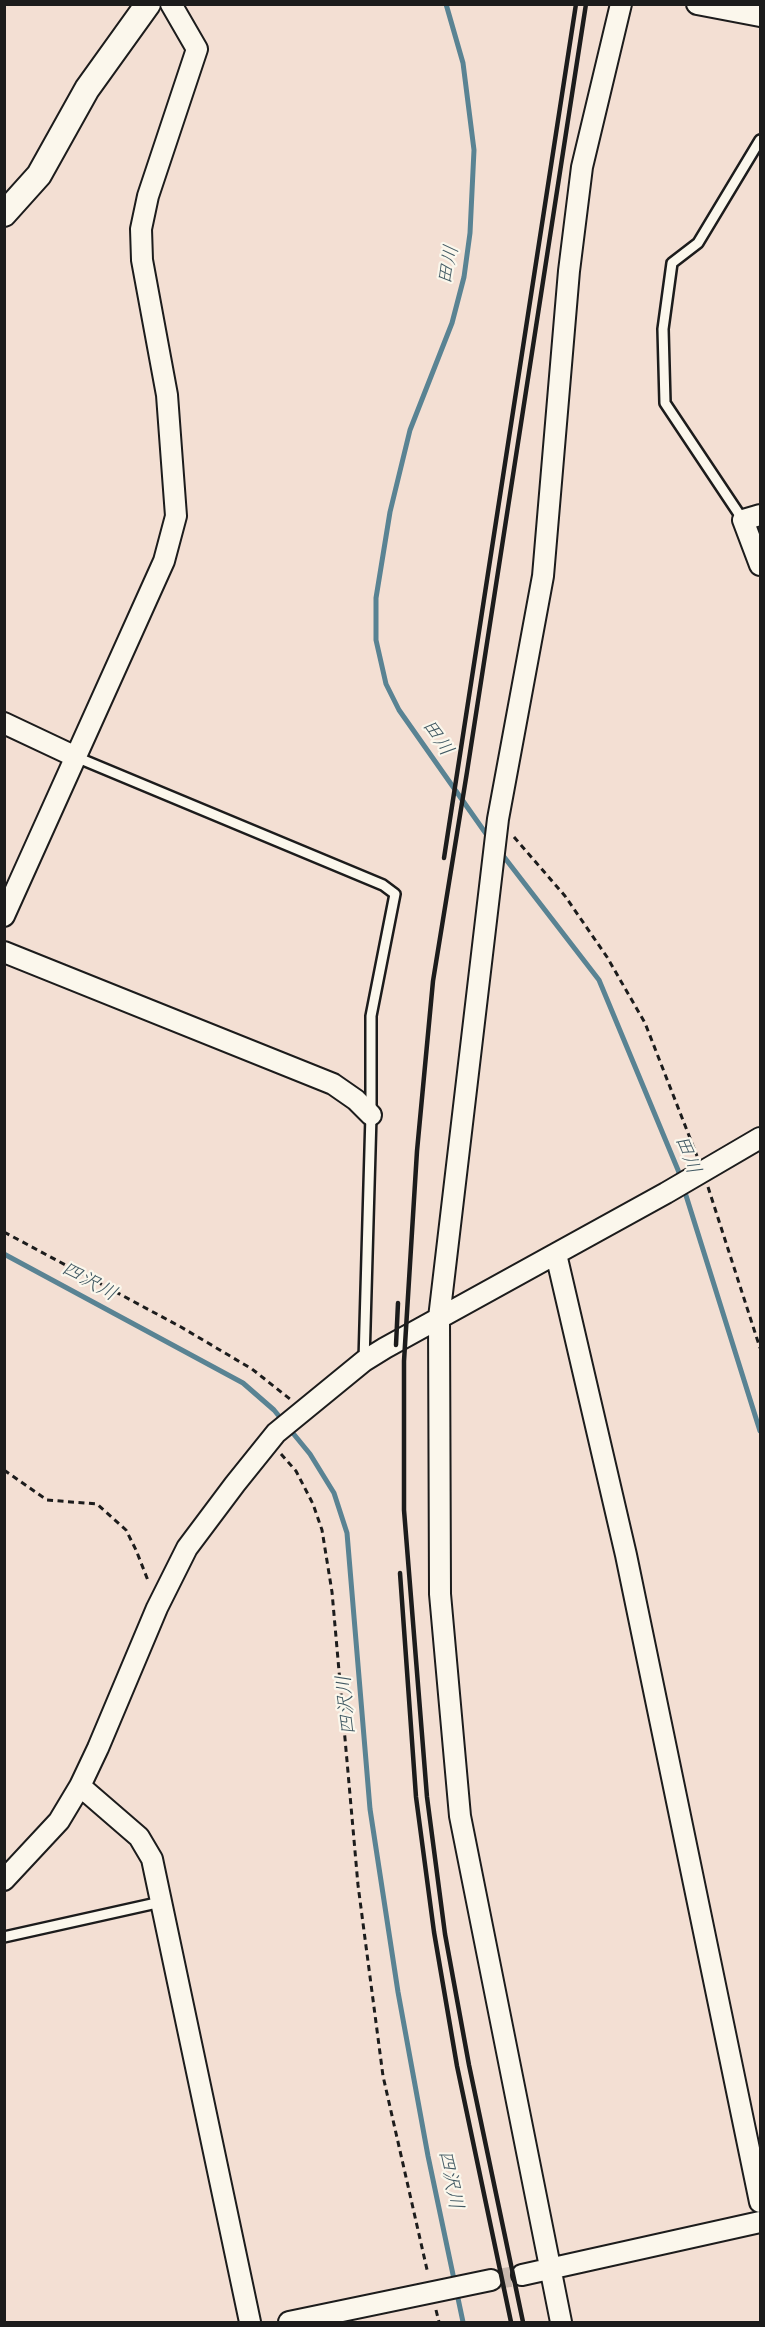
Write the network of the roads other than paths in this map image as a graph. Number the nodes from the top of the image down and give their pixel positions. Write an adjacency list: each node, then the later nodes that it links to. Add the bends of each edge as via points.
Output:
1 (148, 4): 8 (street, via 87,89 39,175)
2 (171, 4): 12 (street, via 197,49 148,196 141,229 142,260 167,395 176,516 164,561)
3 (621, 4): 18 (street, via 582,167 543,576 492,863)
4 (697, 4): 5 (street)
5 (726, 7): 6 (street)
6 (760, 16)
7 (760, 140): 9 (lane, via 698,243 672,263 663,329 665,403)
8 (4, 214)
9 (752, 517): 10 (street)
10 (760, 565)
11 (4, 723): 12 (street)
12 (76, 757): 13 (street); 15 (lane, via 383,885 394,894 371,1016)
13 (4, 916)
14 (4, 952): 15 (street, via 333,1084)
15 (370, 1115): 19 (lane)
16 (760, 1138): 17 (street)
17 (556, 1254): 18 (street); 24 (street, via 626,1555)
18 (439, 1318): 19 (street); 26 (street, via 440,1594 460,1816)
19 (364, 1361): 20 (street, via 273,1437 187,1548)
20 (80, 1786): 21 (street, via 58,1821); 22 (street, via 139,1837 152,1859)
21 (4, 1880)
22 (161, 1902): 23 (lane); 29 (street)
23 (4, 1937)
24 (760, 2202)
25 (760, 2222): 26 (street)
26 (550, 2270): 27 (street); 31 (street)
27 (522, 2275)
28 (491, 2280): 30 (street)
29 (250, 2322)
30 (289, 2322)
31 (561, 2322)

